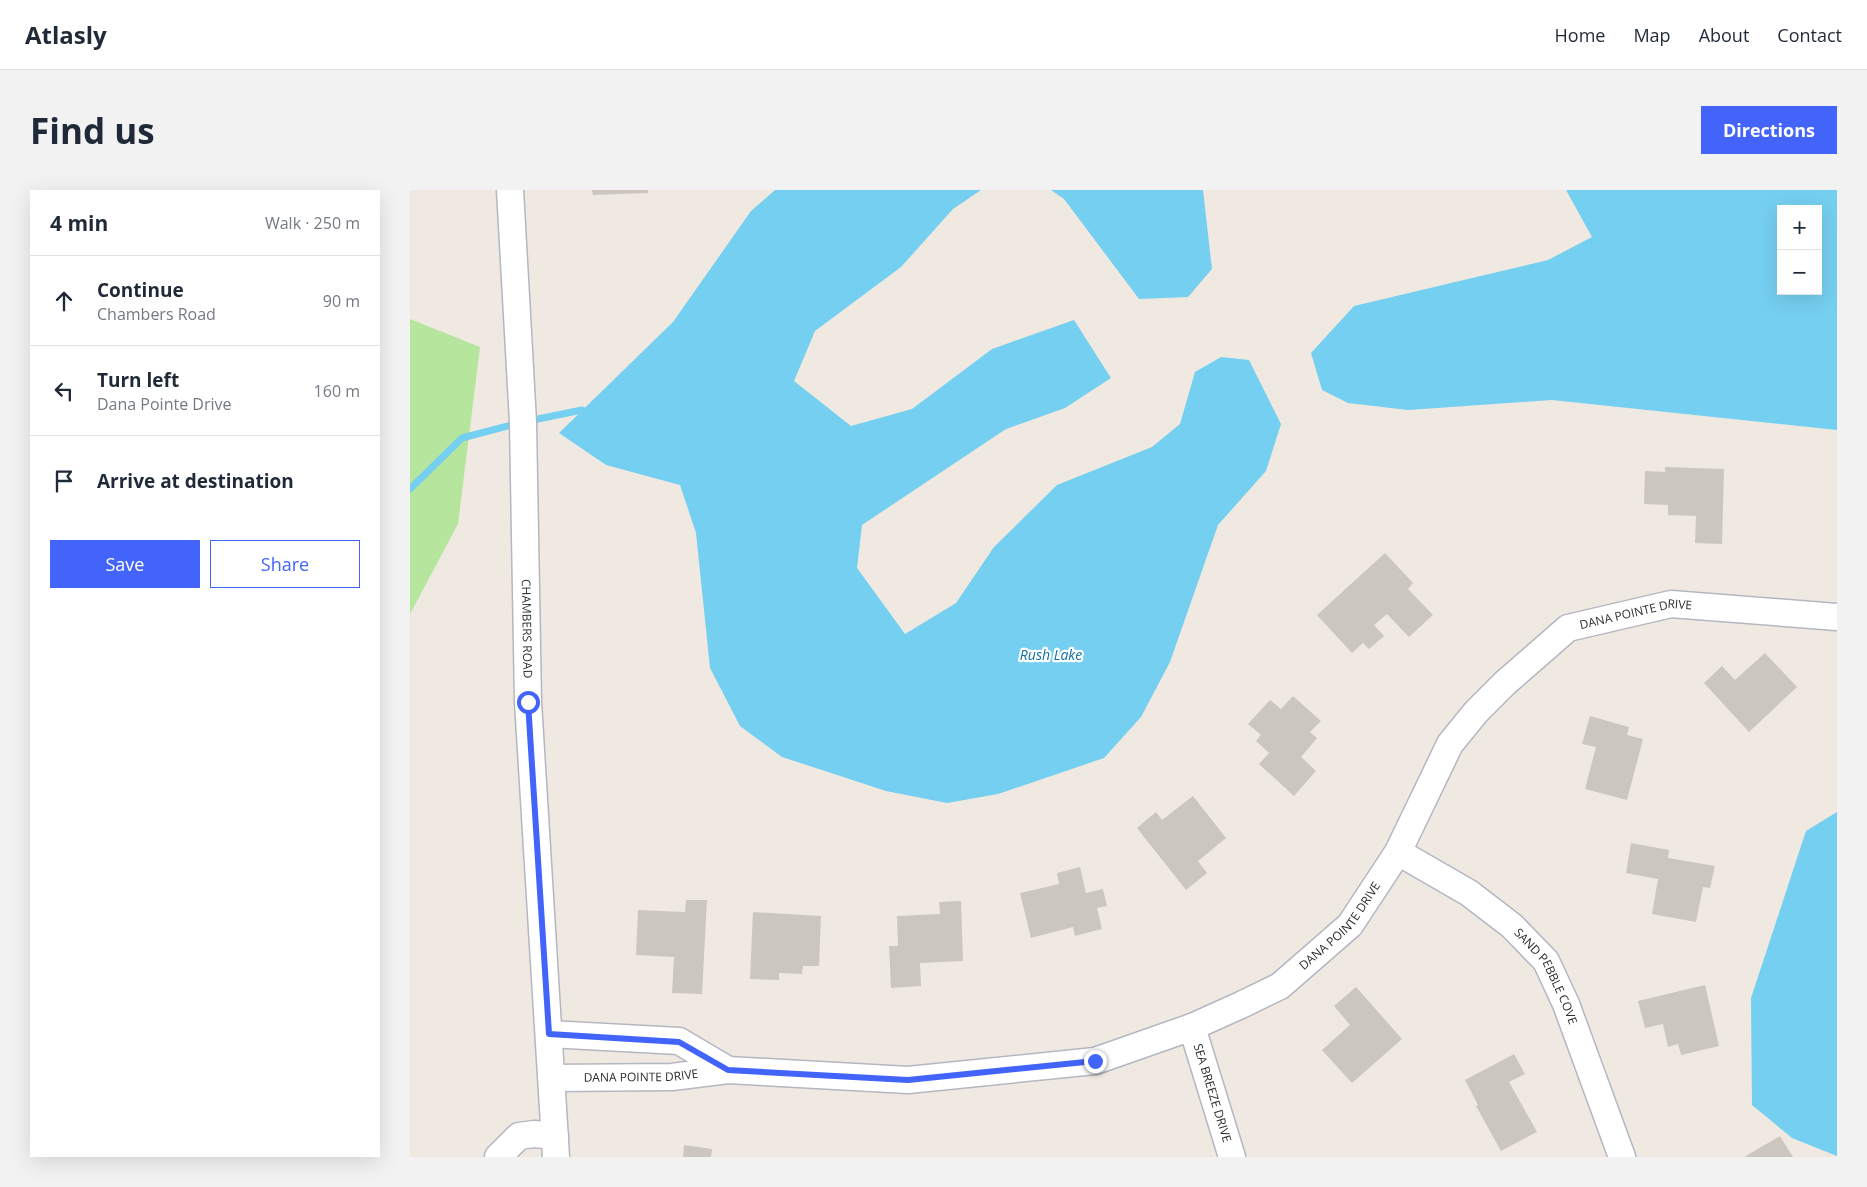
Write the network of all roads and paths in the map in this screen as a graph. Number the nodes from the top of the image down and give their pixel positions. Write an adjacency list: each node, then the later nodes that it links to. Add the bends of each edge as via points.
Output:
1 (510, 190): 5 (street, CHAMBERS ROAD, via 523,422 528,702)
2 (1837, 617): 3 (street, DANA POINTE DRIVE, via 1671,604 1568,628 1476,712 1450,744)
3 (1398, 852): 4 (street, DANA POINTE DRIVE, via 1350,925 1280,986); 11 (street, SAND PEBBLE COVE, via 1469,892 1512,926 1546,961 1566,1004)
4 (1192, 1027): 6 (street, DANA POINTE DRIVE, via 1095,1061 908,1080); 10 (street, SEA BREEZE DRIVE)
5 (549, 1034): 6 (street, DANA POINTE DRIVE, via 679,1042); 7 (street, CHAMBERS ROAD)
6 (728, 1070): 7 (street, DANA POINTE DRIVE, via 672,1077)
7 (552, 1078): 8 (street, CHAMBERS ROAD)
8 (556, 1147): 9 (street, via 534,1134 519,1136)
9 (498, 1157)
10 (1232, 1157)
11 (1622, 1157)

